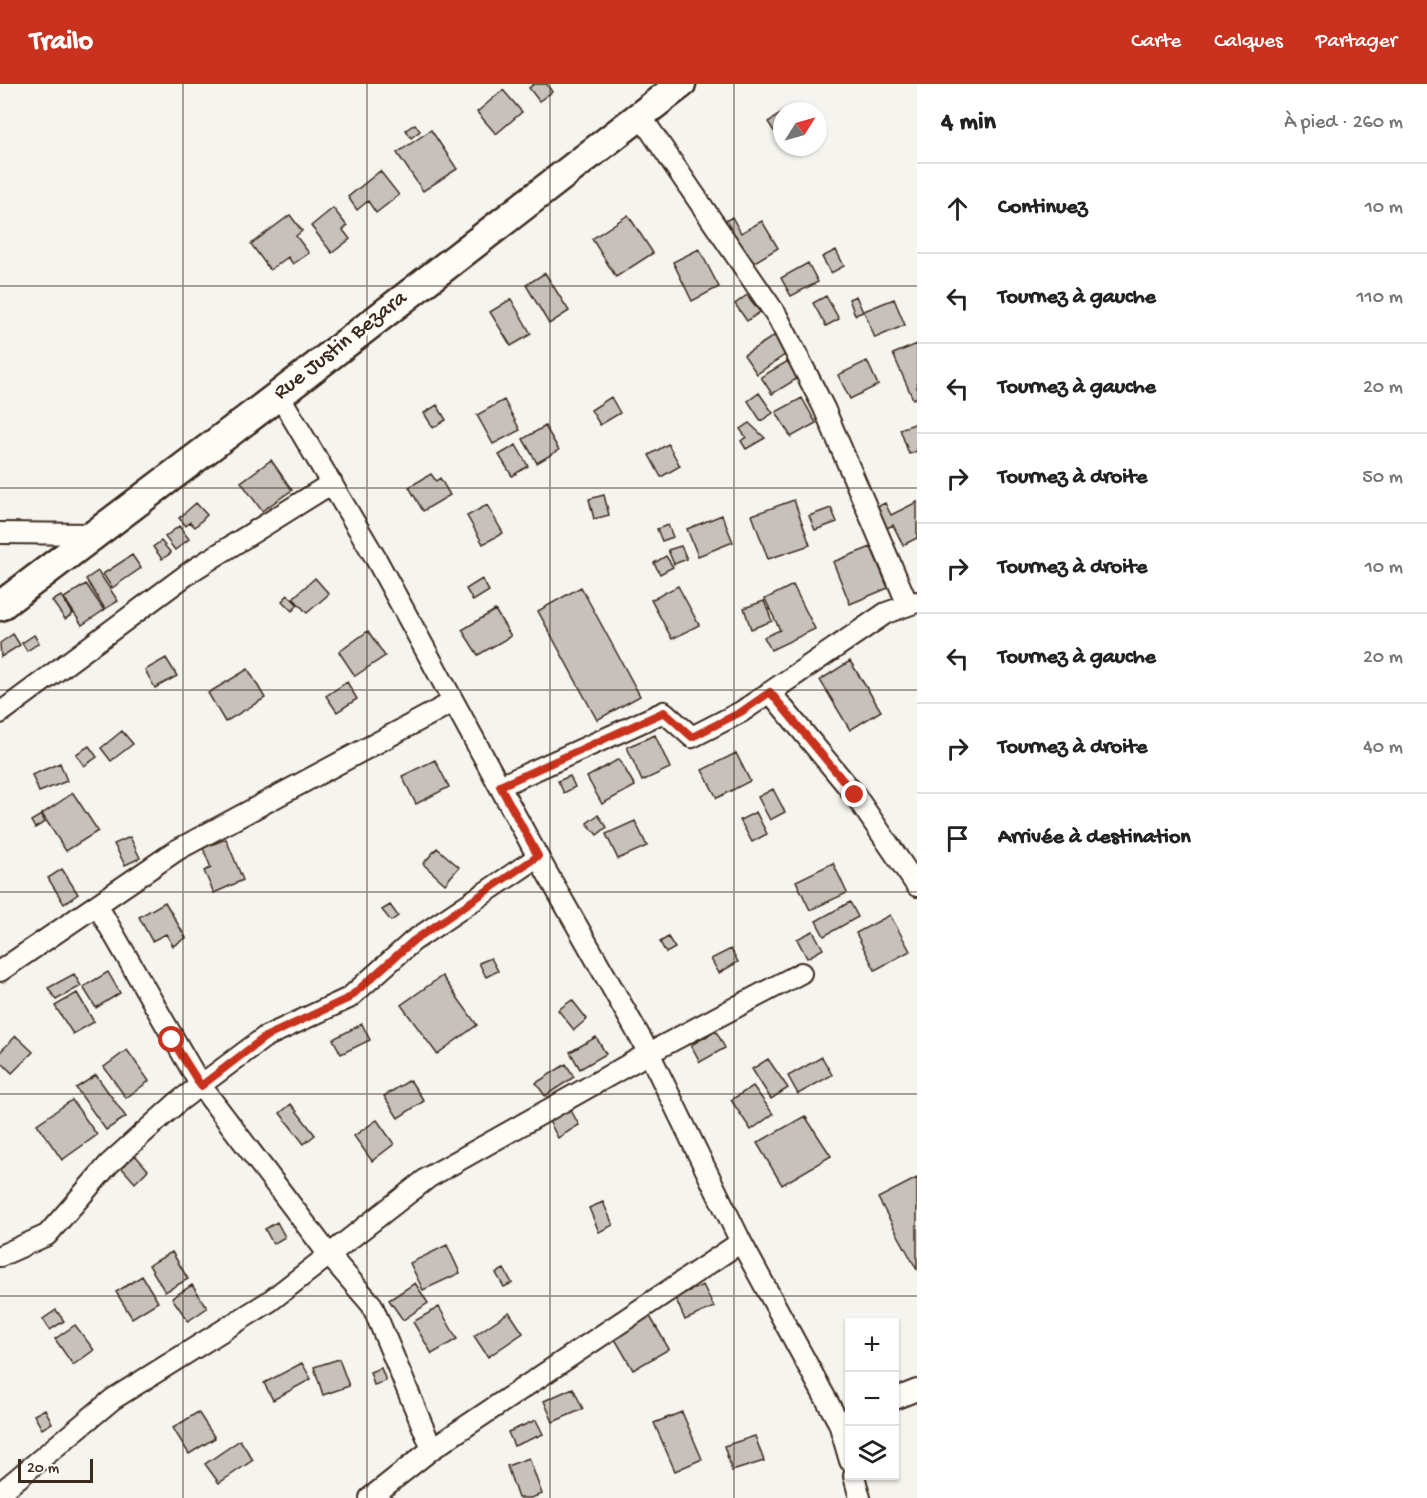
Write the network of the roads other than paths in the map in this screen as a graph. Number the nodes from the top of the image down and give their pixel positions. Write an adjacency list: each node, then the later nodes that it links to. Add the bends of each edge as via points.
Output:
1 (681, 84): 2 (street, Rue Justin Bezara)
2 (640, 115): 3 (street, Rue Justin Bezara); 7 (street, via 777,316 824,408)
3 (279, 395): 4 (street); 6 (street, Rue Justin Bezara)
4 (332, 483): 10 (street); 11 (street, via 193,570)
5 (0, 533): 6 (street)
6 (94, 534): 8 (street, Rue Justin Bezara)
7 (913, 604): 9 (street, via 886,613)
8 (0, 606)
9 (770, 692): 12 (street, via 692,737 664,712); 14 (street, via 855,795)
10 (453, 702): 12 (street); 15 (street, via 177,850)
11 (0, 713)
12 (500, 786): 13 (street)
13 (538, 856): 18 (street); 19 (street, via 413,941 349,998 265,1037)
14 (917, 886)
15 (97, 905): 16 (street); 19 (street)
16 (0, 971)
17 (801, 973): 18 (street)
18 (649, 1053): 20 (street); 21 (street, via 429,1177)
19 (201, 1086): 21 (street); 22 (street, via 109,1164 46,1235)
20 (741, 1242): 25 (street); 26 (street)
21 (329, 1255): 26 (street, via 372,1305); 28 (street, via 270,1301 113,1399)
22 (0, 1256)
23 (917, 1390): 24 (street)
24 (899, 1397)
25 (844, 1420)
26 (432, 1449): 29 (street)
27 (855, 1480): 30 (street)
28 (0, 1492)
29 (370, 1498)
30 (860, 1498)

